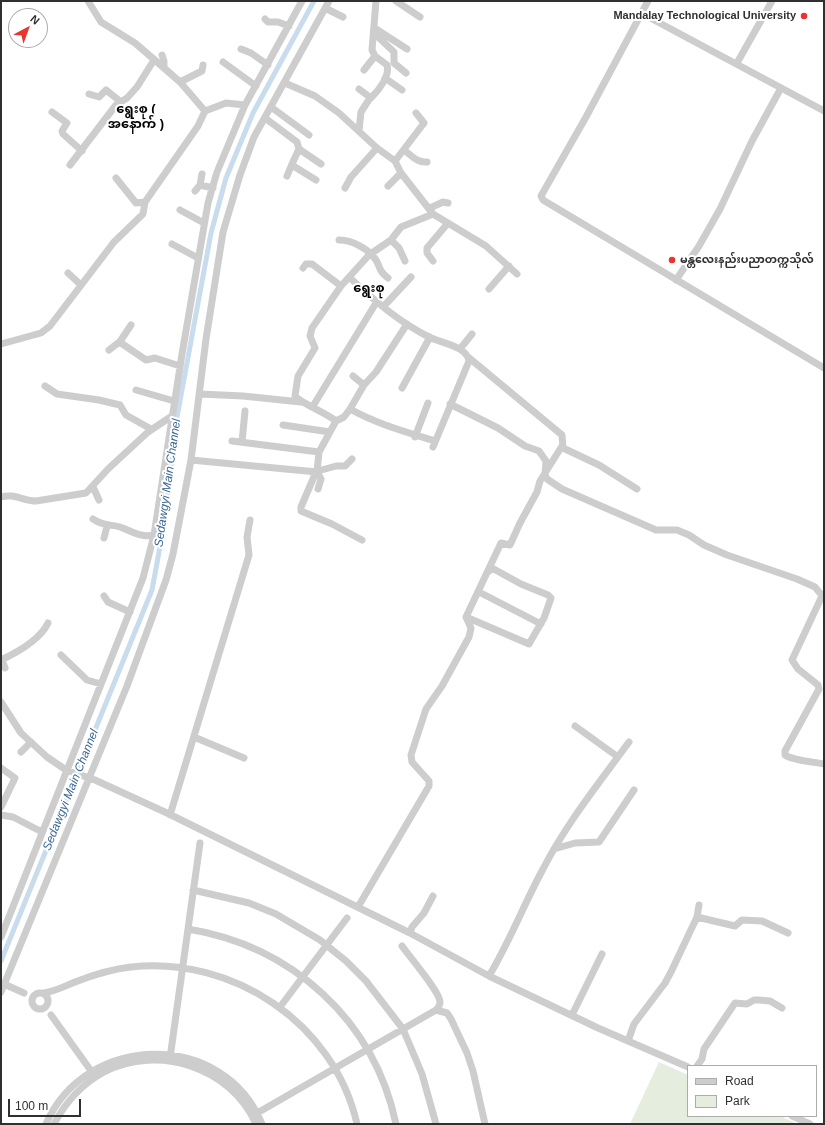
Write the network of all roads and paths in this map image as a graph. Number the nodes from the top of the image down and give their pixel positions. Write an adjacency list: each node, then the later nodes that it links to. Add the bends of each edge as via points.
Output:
1 (88, 1): 19 (street, via 101,22 135,43)
2 (302, 1): 13 (street)
3 (329, 1): 8 (street)
4 (376, 1): 14 (street)
5 (396, 1): 11 (street)
6 (648, 1): 9 (street)
7 (772, 1): 21 (street)
8 (325, 8): 10 (street); 29 (street)
9 (641, 12): 21 (street); 85 (street, via 541,196 543,200)
10 (343, 17)
11 (420, 17)
12 (265, 19): 13 (street, via 268,22)
13 (289, 26): 23 (street)
14 (375, 26): 16 (street); 18 (street, via 372,50); 26 (street, via 376,35 394,52 394,63)
15 (241, 49): 23 (street, via 251,52)
16 (407, 49)
17 (162, 55): 24 (street)
18 (375, 56): 25 (street); 27 (street, via 387,65)
19 (154, 60): 24 (street); 36 (street, via 137,87)
20 (223, 62): 30 (street)
21 (737, 63): 31 (street)
22 (203, 65): 28 (street, via 199,74)
23 (268, 65): 30 (street)
24 (164, 68): 28 (street)
25 (364, 70)
26 (406, 73)
27 (385, 78): 33 (street); 35 (street)
28 (180, 82): 39 (street)
29 (284, 83): 38 (street); 44 (street, via 315,96)
30 (256, 86): 37 (street)
31 (781, 88): 40 (street); 85 (street, via 752,141 720,210)
32 (359, 89): 35 (street)
33 (402, 90)
34 (89, 94): 36 (street, via 98,97 106,90)
35 (370, 98): 44 (street, via 362,112)
36 (121, 102): 49 (street)
37 (245, 105): 39 (street, via 226,103); 62 (street, via 217,172)
38 (272, 107): 43 (street); 45 (street)
39 (205, 111): 65 (street, via 195,131)
40 (824, 111)
41 (52, 112): 49 (street, via 67,123 63,134)
42 (416, 113): 48 (street, via 424,123)
43 (265, 118): 47 (street, via 297,142); 106 (street, via 250,148 223,232)
44 (359, 130): 46 (street)
45 (309, 135)
46 (377, 148): 50 (street); 63 (street, via 351,177)
47 (299, 149): 52 (street); 53 (street)
48 (404, 150): 50 (street); 51 (street, via 414,158)
49 (82, 151): 54 (street)
50 (395, 161): 55 (street)
51 (427, 162)
52 (292, 164): 57 (street); 59 (street)
53 (321, 164)
54 (70, 165)
55 (401, 173): 61 (street); 68 (street)
56 (202, 174): 60 (street)
57 (287, 176)
58 (116, 178): 65 (street, via 136,203)
59 (316, 180)
60 (200, 185): 62 (street); 64 (street)
61 (388, 186)
62 (213, 188): 69 (street)
63 (345, 188)
64 (195, 191)
65 (146, 202): 86 (street, via 143,214 114,242)
66 (448, 203): 68 (street, via 443,202)
67 (180, 210): 69 (street)
68 (432, 211): 70 (street); 72 (street, via 401,227)
69 (204, 223): 75 (street)
70 (448, 223): 77 (street, via 427,248 427,253); 78 (street, via 486,246)
71 (339, 240): 74 (street, via 355,243)
72 (391, 240): 74 (street); 76 (street, via 398,245)
73 (172, 244): 75 (street)
74 (369, 255): 83 (street); 84 (street, via 375,259 380,272)
75 (198, 258): 99 (street)
76 (405, 261)
77 (433, 261)
78 (508, 266): 81 (street); 88 (street)
79 (303, 268): 87 (street, via 306,264 312,264)
80 (68, 273): 86 (street)
81 (517, 274)
82 (411, 277): 89 (street)
83 (350, 278): 87 (street); 89 (street)
84 (388, 278)
85 (676, 280): 100 (street)
86 (81, 285): 95 (street, via 45,331)
87 (341, 286): 108 (street, via 312,328 310,336 315,348 298,376 294,390 296,398)
88 (489, 290)
89 (380, 305): 90 (street); 111 (street)
90 (407, 324): 93 (street); 102 (street, via 376,372)
91 (131, 325): 94 (street)
92 (472, 334): 96 (street)
93 (430, 337): 96 (street); 104 (street)
94 (119, 343): 97 (street); 99 (street, via 146,360 155,358)
95 (1, 344)
96 (460, 349): 98 (street)
97 (109, 350)
98 (468, 357): 110 (street, via 469,361); 122 (street, via 562,435)
99 (180, 366): 107 (street)
100 (824, 366)
101 (353, 376): 102 (street)
102 (364, 385): 112 (street)
103 (45, 386): 117 (street, via 57,394 120,405 126,415)
104 (402, 388)
105 (136, 390): 107 (street)
106 (200, 394): 108 (street); 125 (street)
107 (174, 401): 114 (street)
108 (303, 403): 111 (street)
109 (428, 403): 119 (street)
110 (450, 404): 119 (street, via 434,444); 127 (street, via 498,428 525,446 539,451 546,461)
111 (313, 406): 115 (street)
112 (350, 409): 115 (street, via 344,417); 119 (street, via 374,422)
113 (245, 411): 121 (street)
114 (172, 416): 117 (street); 136 (street)
115 (336, 421): 118 (street)
116 (283, 425): 118 (street)
117 (152, 429): 128 (street, via 108,469)
118 (330, 432): 123 (street)
119 (415, 437)
120 (232, 441): 121 (street)
121 (242, 442): 123 (street)
122 (562, 446): 127 (street); 130 (street)
123 (318, 452): 126 (street)
124 (352, 459): 126 (street, via 345,466)
125 (191, 460): 126 (street); 162 (street, via 166,580 127,686)
126 (317, 472): 129 (street, via 321,479); 138 (street, via 301,507 302,511)
127 (545, 475): 139 (street, via 510,546 501,543 488,567); 142 (street, via 549,481 562,489 641,524 660,531 677,530 727,555 811,585)
128 (93, 487): 131 (street, via 86,493 36,501 10,495); 132 (street)
129 (318, 489)
130 (637, 489)
131 (1, 497)
132 (98, 500)
133 (93, 519): 135 (street)
134 (250, 520): 153 (street, via 247,537 249,555)
135 (106, 526): 136 (street, via 148,536); 137 (street)
136 (154, 534): 143 (street, via 143,578)
137 (104, 538)
138 (362, 540)
139 (488, 572): 140 (street); 146 (street, via 492,568 550,597)
140 (479, 592): 144 (street); 146 (street)
141 (104, 596): 143 (street, via 108,602)
142 (823, 597): 159 (street, via 792,660 819,689 785,755)
143 (130, 612): 150 (street)
144 (466, 617): 146 (street, via 530,644); 173 (street, via 471,628 469,637 426,709 411,755 412,762 429,781 428,786)
145 (48, 622): 148 (street, via 29,643)
146 (541, 624)
147 (61, 655): 150 (street, via 87,680)
148 (2, 660): 149 (street)
149 (5, 668)
150 (101, 684): 161 (street)
151 (1, 702): 154 (street, via 15,725)
152 (575, 726): 157 (street)
153 (194, 737): 158 (street); 166 (street)
154 (31, 742): 156 (street); 161 (street, via 47,757)
155 (629, 742): 157 (street)
156 (21, 752)
157 (618, 757): 169 (street)
158 (244, 758)
159 (824, 764)
160 (1, 768): 164 (street, via 15,778)
161 (69, 770): 162 (street); 167 (street)
162 (87, 777): 166 (street); 184 (street)
163 (634, 790): 169 (street, via 599,842 575,843)
164 (1, 808)
165 (1, 815): 167 (street, via 13,817)
166 (170, 815): 173 (street)
167 (42, 832): 179 (street)
168 (200, 843): 170 (street)
169 (554, 849): 183 (street)
170 (193, 890): 176 (street); 192 (street, via 249,903 276,914 320,940 366,981)
171 (433, 896): 177 (street)
172 (699, 905): 174 (street)
173 (358, 907): 177 (street)
174 (697, 917): 178 (street, via 735,926 742,920 757,920); 193 (street, via 665,983 634,1024)
175 (347, 918): 188 (street)
176 (188, 929): 182 (street); 194 (street, via 244,944 303,977 350,1023)
177 (410, 932): 183 (street)
178 (788, 933)
179 (1, 937)
180 (402, 946): 190 (street, via 439,998)
181 (602, 954): 191 (street)
182 (183, 968): 187 (street, via 142,966 112,970 55,991); 188 (street, via 218,975 238,983 258,992); 195 (street)
183 (489, 976): 191 (street)
184 (4, 984): 185 (street); 186 (street)
185 (1, 992)
186 (33, 997): 187 (street, via 40,992); 187 (street, via 35,1007)
187 (45, 1002): 199 (street, via 51,1015)
188 (280, 1007): 198 (street, via 312,1036)
189 (782, 1008): 196 (street, via 770,1001 735,1003 704,1049 702,1059)
190 (436, 1010): 192 (street); 209 (street, via 446,1013 451,1019 464,1047 473,1071)
191 (572, 1015): 193 (street)
192 (403, 1029): 194 (street); 208 (street, via 422,1074)
193 (628, 1041): 197 (street)
194 (368, 1050): 198 (street); 207 (street, via 386,1091)
195 (170, 1057): 199 (street, via 137,1055 118,1059); 200 (street, via 200,1069 220,1081)
196 (697, 1065)
197 (687, 1066)
198 (336, 1068): 200 (street); 206 (street)
199 (94, 1075): 202 (street, via 69,1090)
200 (255, 1115): 204 (street); 205 (street)
201 (794, 1117): 210 (street)
202 (53, 1120): 203 (street)
203 (46, 1124)
204 (256, 1124)
205 (262, 1124)
206 (358, 1124)
207 (396, 1124)
208 (436, 1124)
209 (485, 1124)
210 (810, 1124)

